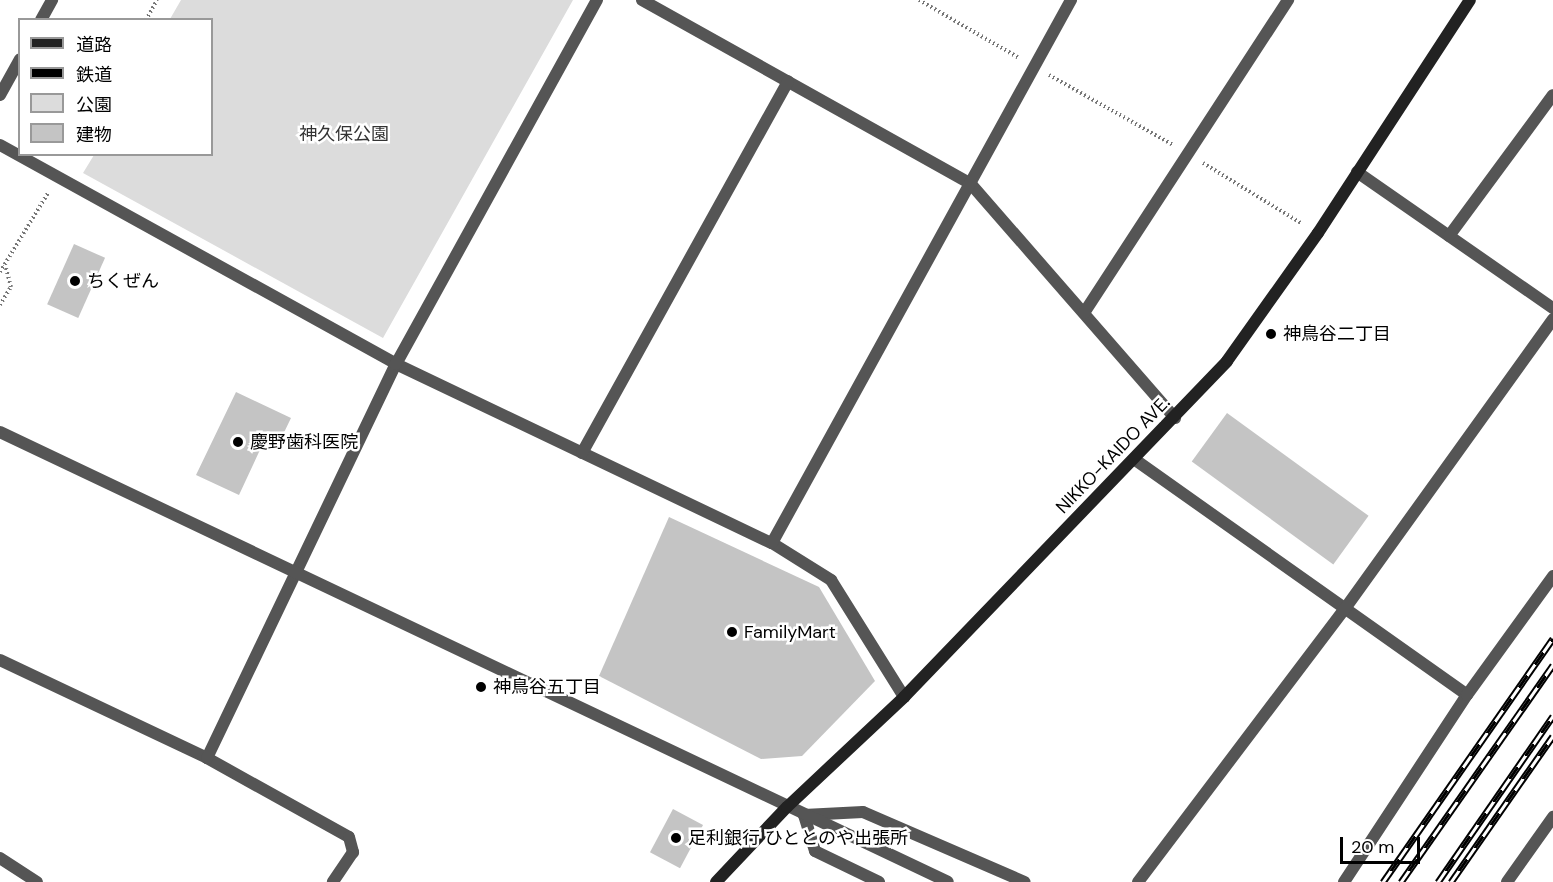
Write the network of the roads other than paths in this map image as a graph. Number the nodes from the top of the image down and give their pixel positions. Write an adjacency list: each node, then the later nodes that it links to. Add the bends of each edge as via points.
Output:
1 (51, 0): 7 (street)
2 (597, 0): 21 (street)
3 (642, 0): 9 (street)
4 (1071, 0): 16 (street)
5 (1288, 0): 19 (street)
6 (1470, 0): 15 (main road, NIKKO-KAIDO AVE.)
7 (42, 18)
8 (18, 63): 10 (street)
9 (788, 81): 16 (street); 24 (street)
10 (0, 95)
11 (1553, 95): 17 (street)
12 (0, 145): 13 (street)
13 (18, 155)
14 (20, 156): 21 (street)
15 (1357, 172): 17 (street); 22 (main road, NIKKO-KAIDO AVE., via 1227,361)
16 (970, 183): 19 (street); 26 (street)
17 (1449, 236): 18 (street)
18 (1553, 308)
19 (1084, 313): 22 (street)
20 (1553, 319): 29 (street)
21 (396, 364): 24 (street); 27 (street)
22 (1175, 418): 25 (main road, NIKKO-KAIDO AVE.)
23 (0, 432): 27 (street)
24 (582, 453): 26 (street)
25 (1134, 459): 29 (street); 32 (main road, NIKKO-KAIDO AVE.)
26 (772, 543): 32 (street, via 831,580)
27 (296, 573): 33 (street); 34 (street)
28 (1553, 576): 31 (street)
29 (1344, 610): 31 (street); 44 (street)
30 (0, 660): 33 (street)
31 (1467, 695): 45 (street)
32 (904, 697): 34 (main road, NIKKO-KAIDO AVE.)
33 (207, 758): 39 (street, via 349,837 353,852)
34 (787, 807): 35 (street); 40 (main road, NIKKO-KAIDO AVE.)
35 (804, 815): 41 (street, via 815,851); 42 (street); 43 (street, via 863,812)
36 (1553, 817): 46 (street)
37 (0, 858): 38 (street)
38 (37, 882)
39 (333, 882)
40 (716, 882)
41 (879, 882)
42 (948, 882)
43 (1025, 882)
44 (1138, 882)
45 (1344, 882)
46 (1507, 882)

